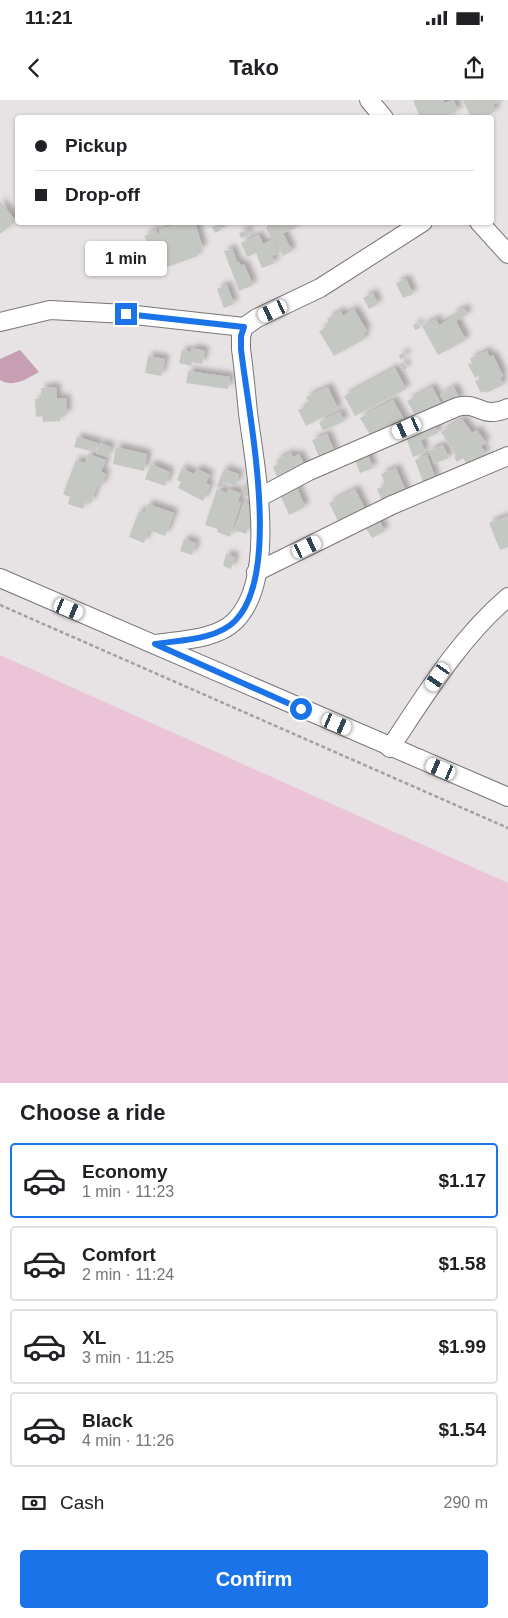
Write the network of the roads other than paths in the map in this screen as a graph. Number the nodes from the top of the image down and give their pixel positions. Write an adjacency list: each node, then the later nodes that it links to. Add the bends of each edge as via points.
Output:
1 (369, 100): 2 (street)
2 (382, 115)
3 (419, 225): 7 (street, via 320,288)
4 (482, 225): 5 (street)
5 (508, 254)
6 (0, 322): 7 (street, via 50,310 126,314)
7 (244, 327): 10 (street, via 241,349)
8 (508, 408): 10 (street, via 488,414 472,406 457,406 309,471)
9 (508, 456): 11 (street, via 392,505)
10 (260, 497): 11 (street)
11 (256, 572): 14 (street, via 250,594 234,621 204,636)
12 (0, 578): 14 (street)
13 (508, 597): 15 (street, via 483,619 456,652)
14 (155, 644): 15 (street)
15 (390, 748): 16 (street)
16 (508, 797)

